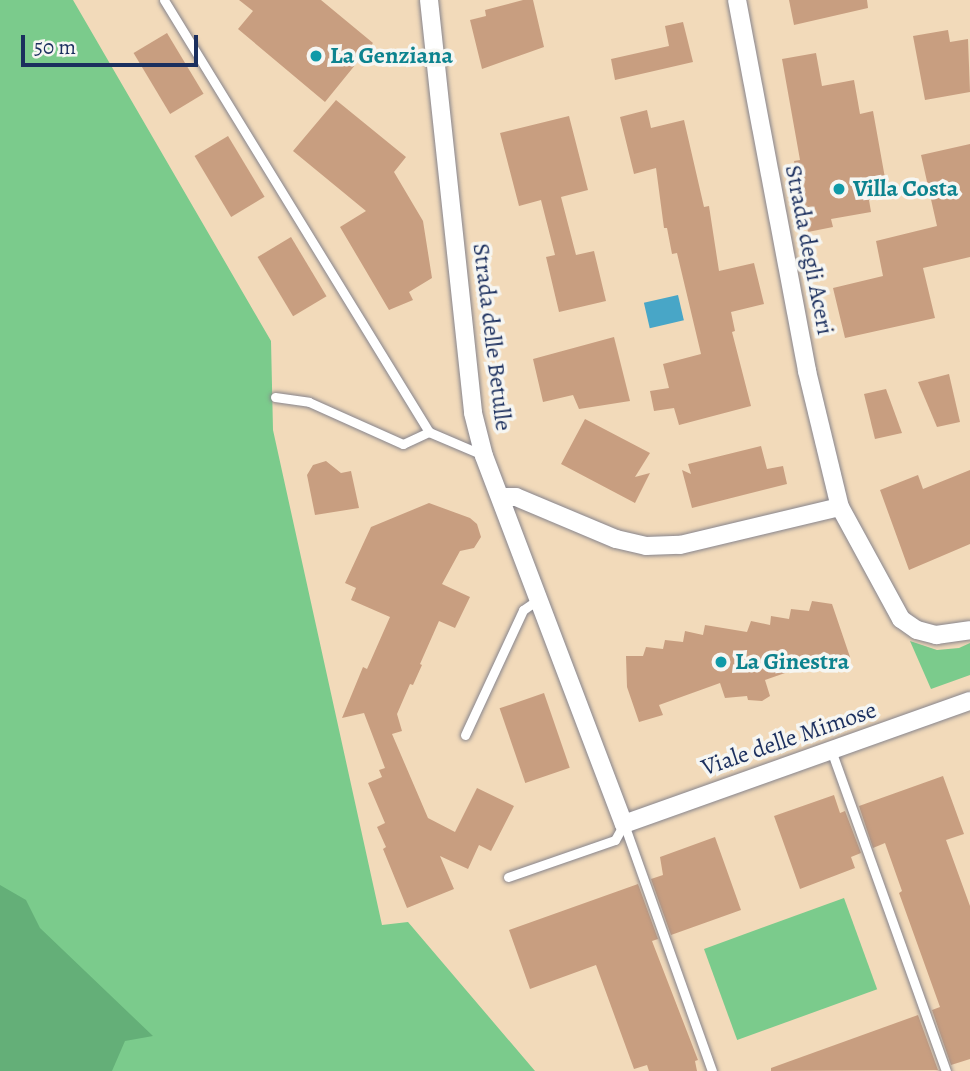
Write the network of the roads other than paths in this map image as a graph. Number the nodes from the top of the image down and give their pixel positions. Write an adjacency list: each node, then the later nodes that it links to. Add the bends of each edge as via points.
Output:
1 (164, 0): 5 (lane)
2 (429, 0): 6 (street, Strada delle Betulle, via 473,413)
3 (737, 0): 8 (street, Strada degli Aceri, via 807,371)
4 (275, 397): 5 (lane, via 309,402 403,444)
5 (429, 432): 6 (lane)
6 (484, 456): 7 (street, Strada delle Betulle)
7 (501, 497): 8 (street, via 516,497 616,539 646,546 680,545); 9 (street, Strada delle Betulle)
8 (840, 506): 10 (street, Strada degli Aceri, via 901,620 936,635)
9 (539, 599): 12 (lane, via 523,610); 14 (street, Strada delle Betulle)
10 (970, 630)
11 (970, 701): 13 (street, Viale delle Mimose)
12 (465, 735)
13 (831, 750): 14 (street, Viale delle Mimose); 17 (lane)
14 (624, 824): 15 (lane, via 615,840); 16 (lane)
15 (508, 877)
16 (712, 1071)
17 (946, 1071)

